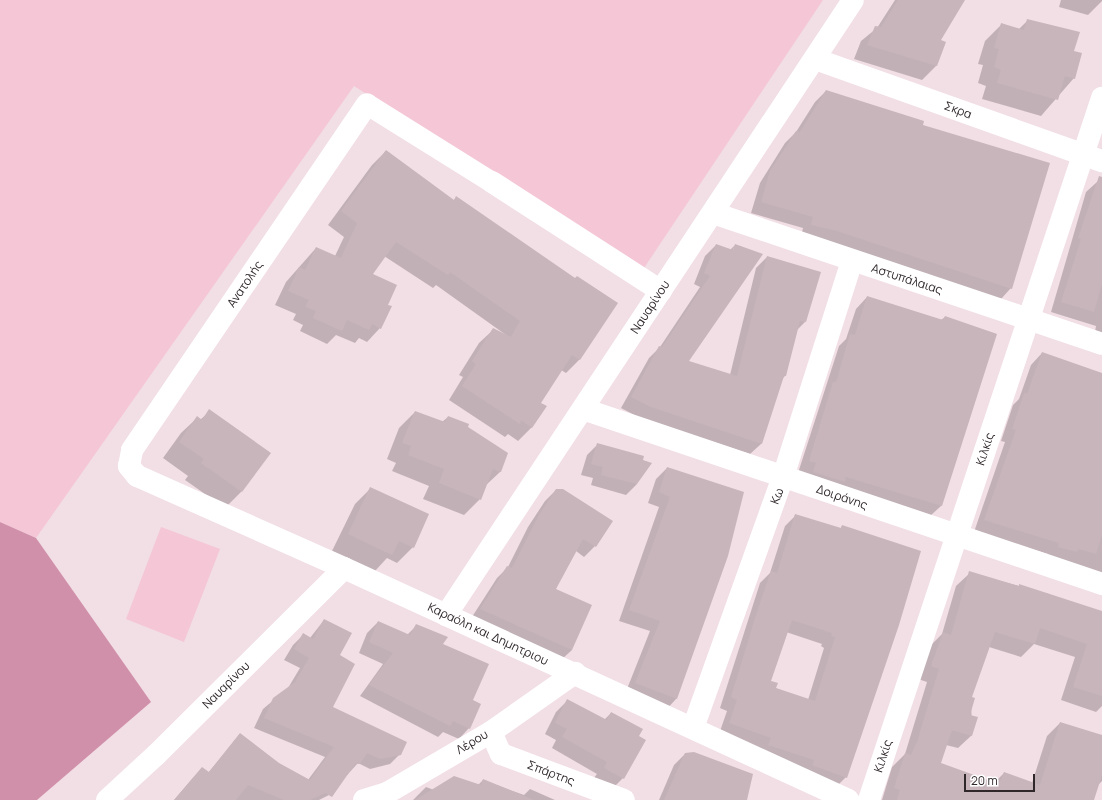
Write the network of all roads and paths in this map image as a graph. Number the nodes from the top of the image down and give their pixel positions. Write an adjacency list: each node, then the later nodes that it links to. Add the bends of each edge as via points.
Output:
1 (853, 0): 2 (street, Ναυαρίνου)
2 (814, 59): 5 (street, Σκρα); 7 (street, Ναυαρίνου)
3 (1102, 98): 5 (street, Κιλκίς)
4 (367, 104): 6 (street); 13 (street, Ανατολής, via 132,450)
5 (1092, 158): 10 (street, Κιλκίς)
6 (492, 182): 9 (street)
7 (712, 213): 8 (street, Αστυπάλαιας); 9 (street, Ναυαρίνου)
8 (852, 261): 10 (street, Αστυπάλαιας); 14 (street, Κω)
9 (661, 290): 12 (street, Ναυαρίνου)
10 (1029, 319): 11 (street, Αστυπάλαιας); 15 (street, Κιλκίς)
11 (1102, 344)
12 (583, 410): 14 (street, Δοιράνης); 18 (street, Ναυαρίνου)
13 (129, 466): 16 (street, Καραόλη και Δημητριου, via 137,476)
14 (784, 477): 15 (street, Δοιράνης); 20 (street, Κω)
15 (957, 535): 17 (street, Δοιράνης); 27 (street, Κιλκίς)
16 (344, 568): 18 (street, Καραόλη και Δημητριου); 23 (street, Ναυαρίνου, via 156,755)
17 (1102, 584)
18 (446, 615): 19 (street, Καραόλη και Δημητριου)
19 (575, 673): 20 (street, Καραόλη και Δημητριου); 21 (street, Λέρου)
20 (693, 728): 22 (street, Καραόλη και Δημητριου)
21 (491, 732): 24 (street, Λέρου, via 387,793); 25 (street, Σπάρτης, via 501,754)
22 (811, 793): 26 (street, Καραόλη και Δημητριου)
23 (107, 800)
24 (364, 800)
25 (624, 800)
26 (849, 800)
27 (869, 800)

